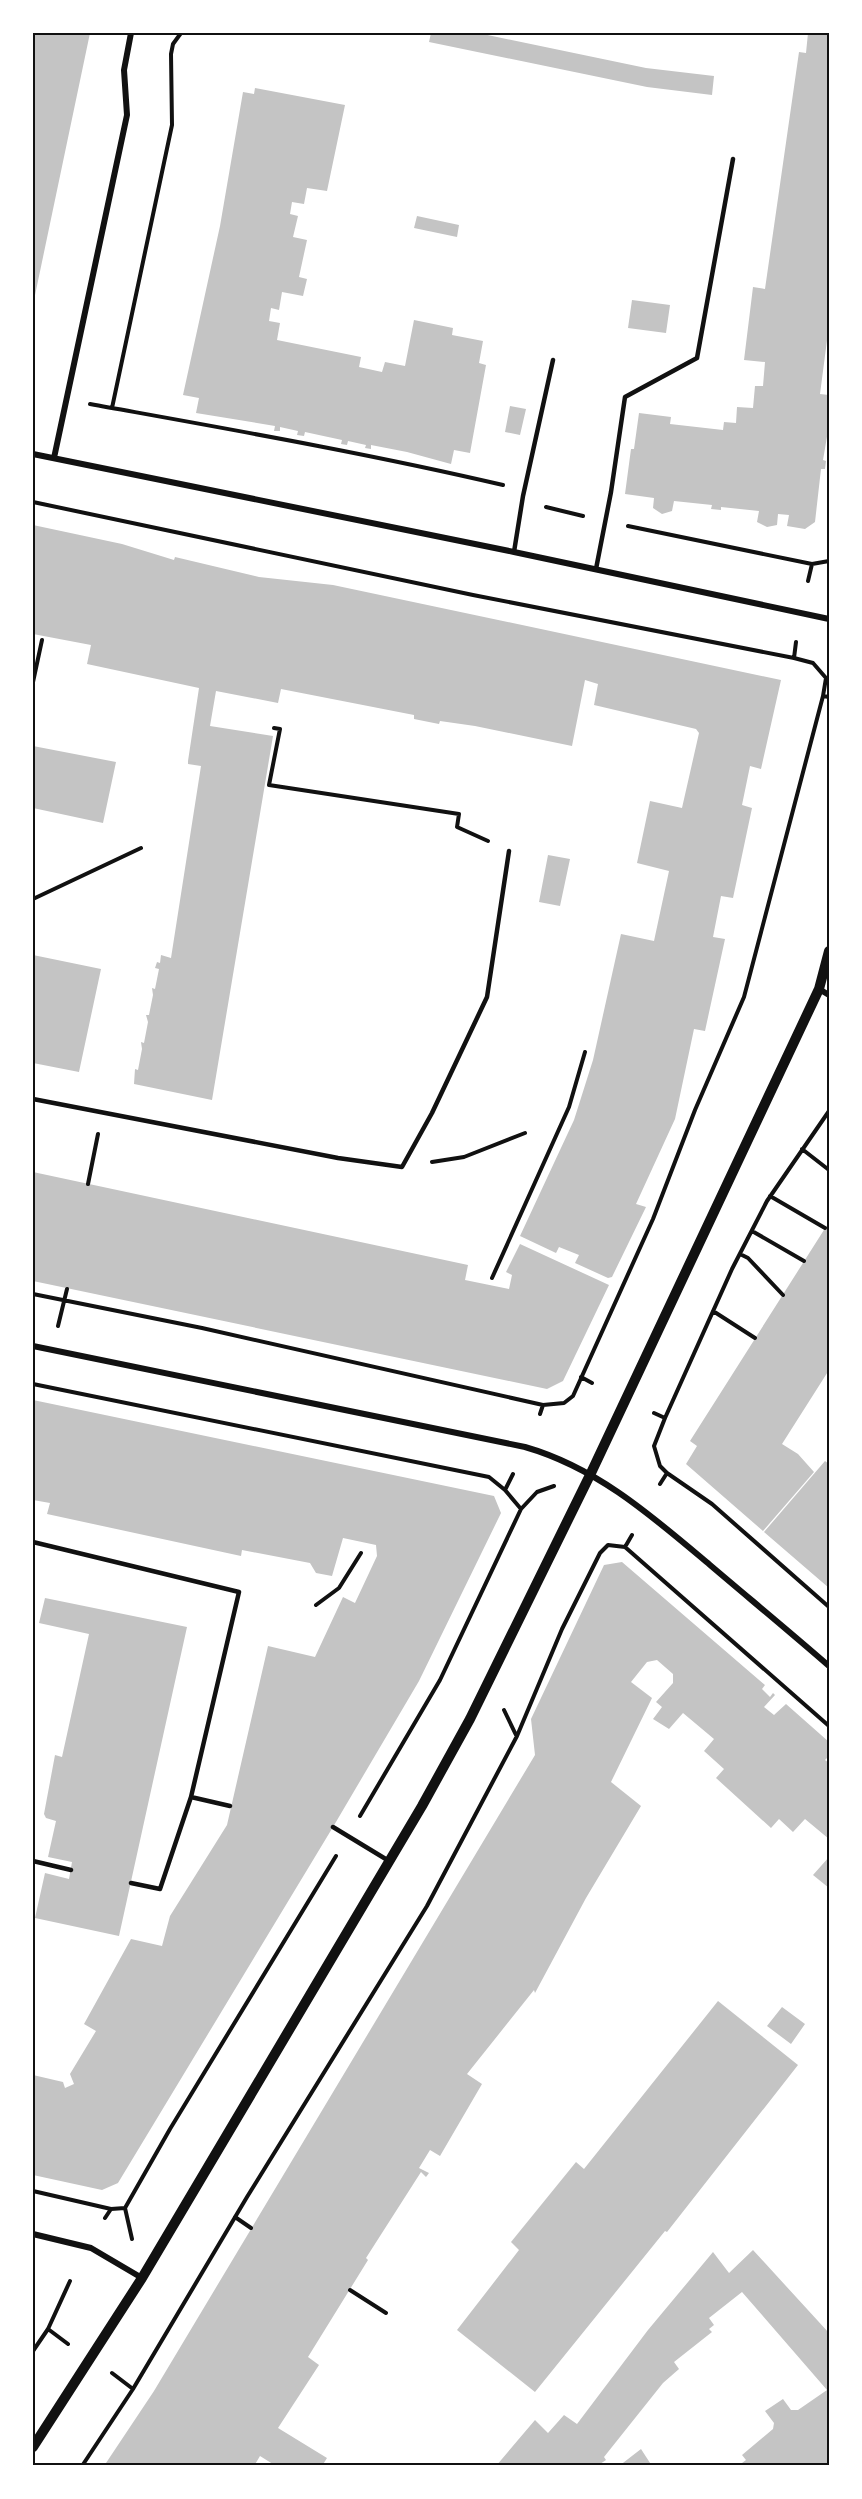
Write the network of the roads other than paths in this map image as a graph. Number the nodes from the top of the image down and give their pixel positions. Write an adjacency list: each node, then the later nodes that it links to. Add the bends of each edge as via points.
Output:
1 (131, 33): 5 (street, via 124,70 128,115)
2 (733, 159): 7 (lane, via 698,358 624,397)
3 (553, 360): 6 (lane)
4 (33, 454): 5 (street)
5 (54, 458): 6 (street)
6 (514, 552): 7 (street)
7 (596, 569): 8 (street)
8 (829, 619)
9 (509, 851): 12 (lane, via 487,997 402,1167)
10 (829, 951): 11 (street)
11 (824, 992): 14 (street)
12 (33, 1099)
13 (33, 1346): 14 (street, via 525,1447)
14 (591, 1473): 16 (street, via 646,1511); 21 (street, via 496,1669)
15 (33, 1542): 17 (lane, via 239,1592)
16 (829, 1666)
17 (191, 1797): 18 (lane); 23 (lane, via 160,1889)
18 (230, 1806)
19 (333, 1827): 21 (lane)
20 (33, 1861): 22 (lane)
21 (390, 1861): 25 (street)
22 (71, 1870)
23 (131, 1883)
24 (33, 2234): 25 (street, via 90,2247)
25 (142, 2278): 26 (street)
26 (33, 2446)

